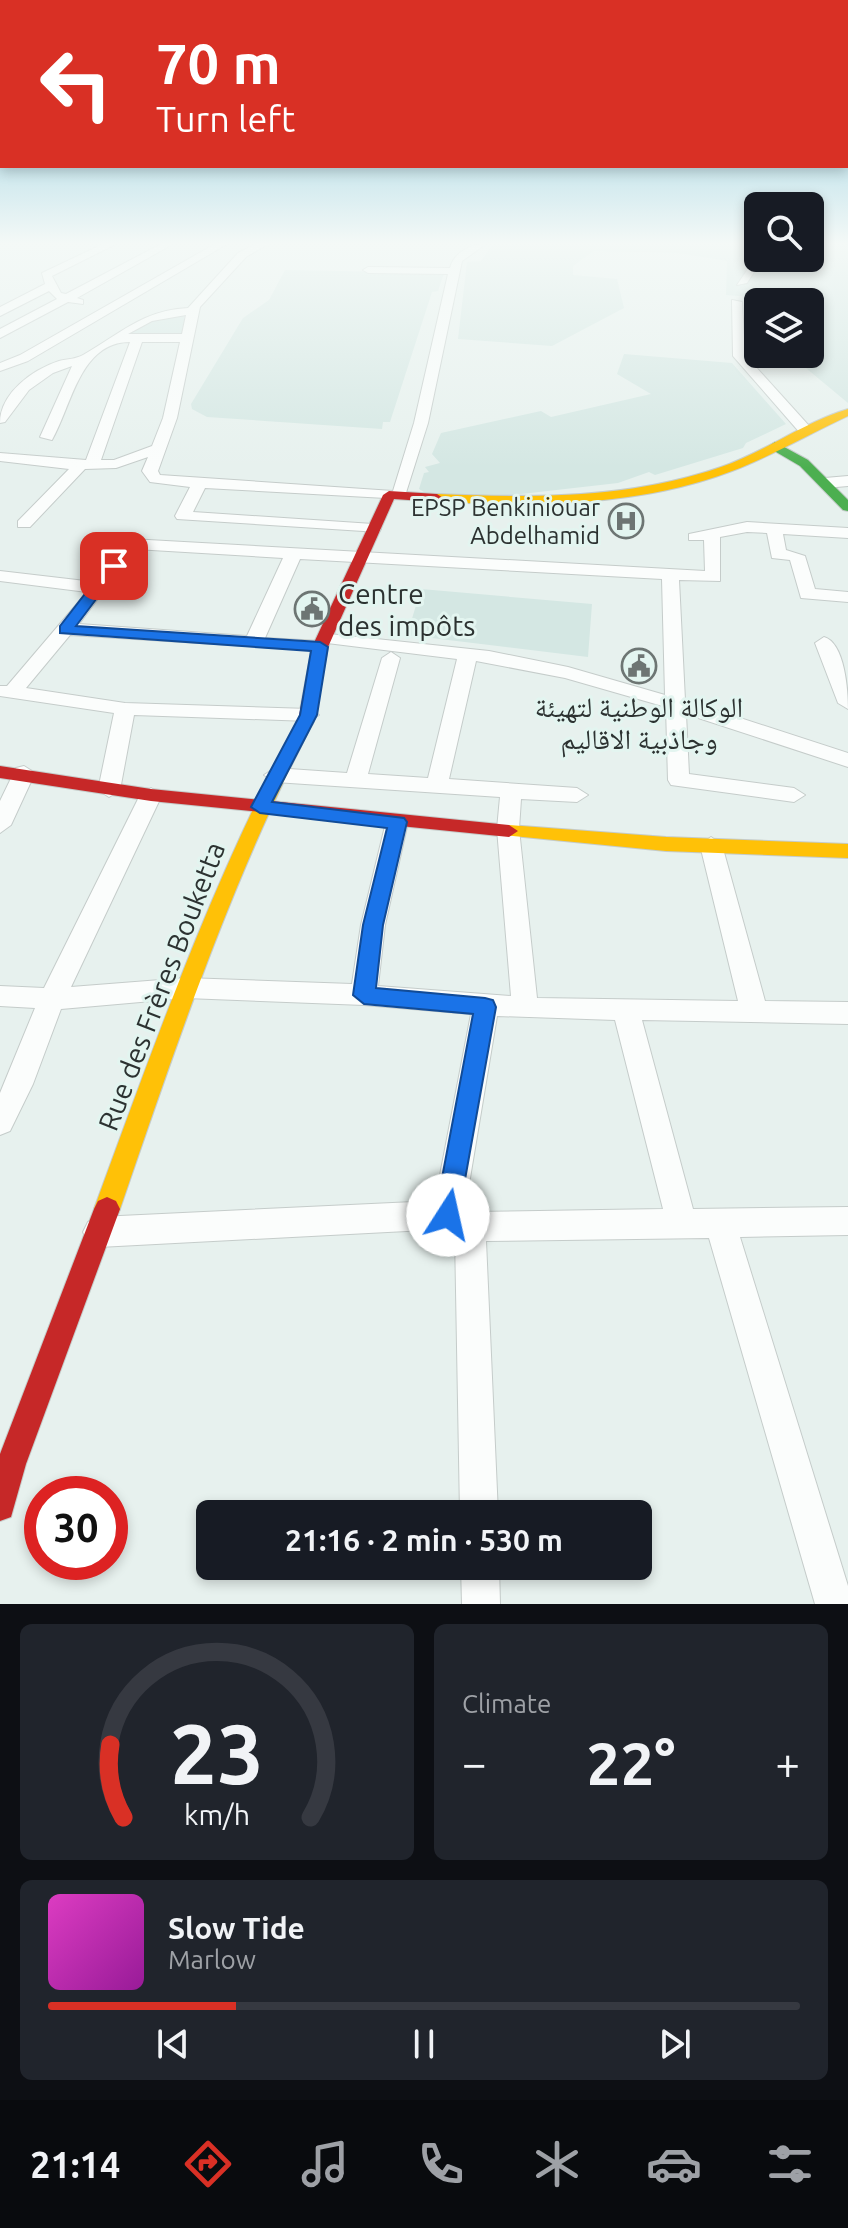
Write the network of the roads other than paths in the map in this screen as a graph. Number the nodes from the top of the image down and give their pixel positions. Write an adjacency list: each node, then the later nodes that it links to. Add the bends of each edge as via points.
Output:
1 (29, 319): 7 (street)
2 (94, 319): 12 (street)
3 (143, 319): 8 (street)
4 (192, 319): 9 (street)
5 (444, 319): 26 (street, via 421,423)
6 (737, 319): 15 (street, via 739,356)
7 (0, 334)
8 (118, 337): 10 (street); 11 (street)
9 (188, 338): 10 (street); 18 (street)
10 (137, 339): 21 (street)
11 (81, 360): 14 (street, via 61,364 27,384 12,396); 16 (street)
12 (0, 367)
13 (848, 412): 15 (main road)
14 (0, 419)
15 (806, 431): 17 (main road)
16 (47, 437)
17 (775, 446): 25 (main road); 26 (main road, via 710,475 614,496 521,503)
18 (160, 448): 21 (street, via 116,464); 24 (street, via 150,471 155,479)
19 (0, 457): 20 (street)
20 (19, 459): 21 (street); 22 (street)
21 (86, 465): 29 (street)
22 (0, 477)
23 (848, 481): 25 (street)
24 (200, 482): 26 (street); 28 (street, via 183,516)
25 (825, 483): 27 (main road)
26 (394, 496): 31 (main road, Rue des Frères Bouketta)
27 (847, 506)
28 (217, 518): 31 (street); 33 (street)
29 (24, 524)
30 (774, 528): 32 (street); 36 (street, via 703,535 714,577); 39 (street, via 778,554 797,556 807,594)
31 (373, 529): 35 (main road, Rue des Frères Bouketta)
32 (848, 533)
33 (202, 546): 34 (street); 38 (street, via 133,543)
34 (294, 553): 35 (street); 41 (street)
35 (361, 557): 36 (street); 42 (main road, Rue des Frères Bouketta)
36 (670, 574): 47 (street)
37 (0, 576): 38 (street)
38 (97, 588): 40 (street)
39 (848, 597)
40 (65, 629): 41 (street); 46 (street)
41 (254, 642): 42 (street)
42 (323, 642): 44 (street); 50 (main road, Rue des Frères Bouketta)
43 (824, 643): 48 (street)
44 (468, 654): 47 (street, via 568,673); 56 (street)
45 (391, 658): 55 (street)
46 (6, 691): 49 (street)
47 (673, 703): 51 (street); 61 (street, via 679,780)
48 (848, 703)
49 (125, 709): 50 (street); 57 (street)
50 (309, 715): 54 (main road, Rue des Frères Bouketta)
51 (848, 760)
52 (0, 772): 53 (main road)
53 (24, 773): 57 (main road); 64 (street)
54 (275, 775): 55 (street); 62 (main road, Rue des Frères Bouketta)
55 (356, 780): 56 (street)
56 (437, 786): 58 (street)
57 (109, 790): 59 (main road)
58 (511, 791): 60 (street); 65 (street)
59 (151, 795): 62 (main road); 71 (street)
60 (577, 795)
61 (794, 795)
62 (260, 807): 63 (main road); 68 (main road, Rue des Frères Bouketta)
63 (397, 822): 65 (main road); 69 (street, via 373,925)
64 (0, 825)
65 (508, 829): 66 (main road); 73 (street)
66 (711, 845): 67 (main road); 75 (street)
67 (848, 851)
68 (186, 988): 69 (street); 71 (street); 82 (main road, Rue des Frères Bouketta)
69 (364, 995): 72 (street)
70 (0, 996): 71 (street)
71 (52, 999): 77 (street)
72 (485, 1007): 73 (street); 78 (street)
73 (525, 1008): 74 (street)
74 (626, 1011): 75 (street); 81 (street)
75 (754, 1011): 76 (street)
76 (848, 1013)
77 (0, 1122)
78 (459, 1221): 81 (street); 82 (street); 84 (street)
79 (848, 1221): 80 (street)
80 (720, 1222): 81 (street); 88 (street)
81 (682, 1224)
82 (99, 1232): 83 (main road, Rue des Frères Bouketta)
83 (8, 1452): 85 (main road, Rue des Frères Bouketta)
84 (478, 1500)
85 (0, 1506)
86 (480, 1580): 87 (street)
87 (481, 1604)
88 (834, 1604)

